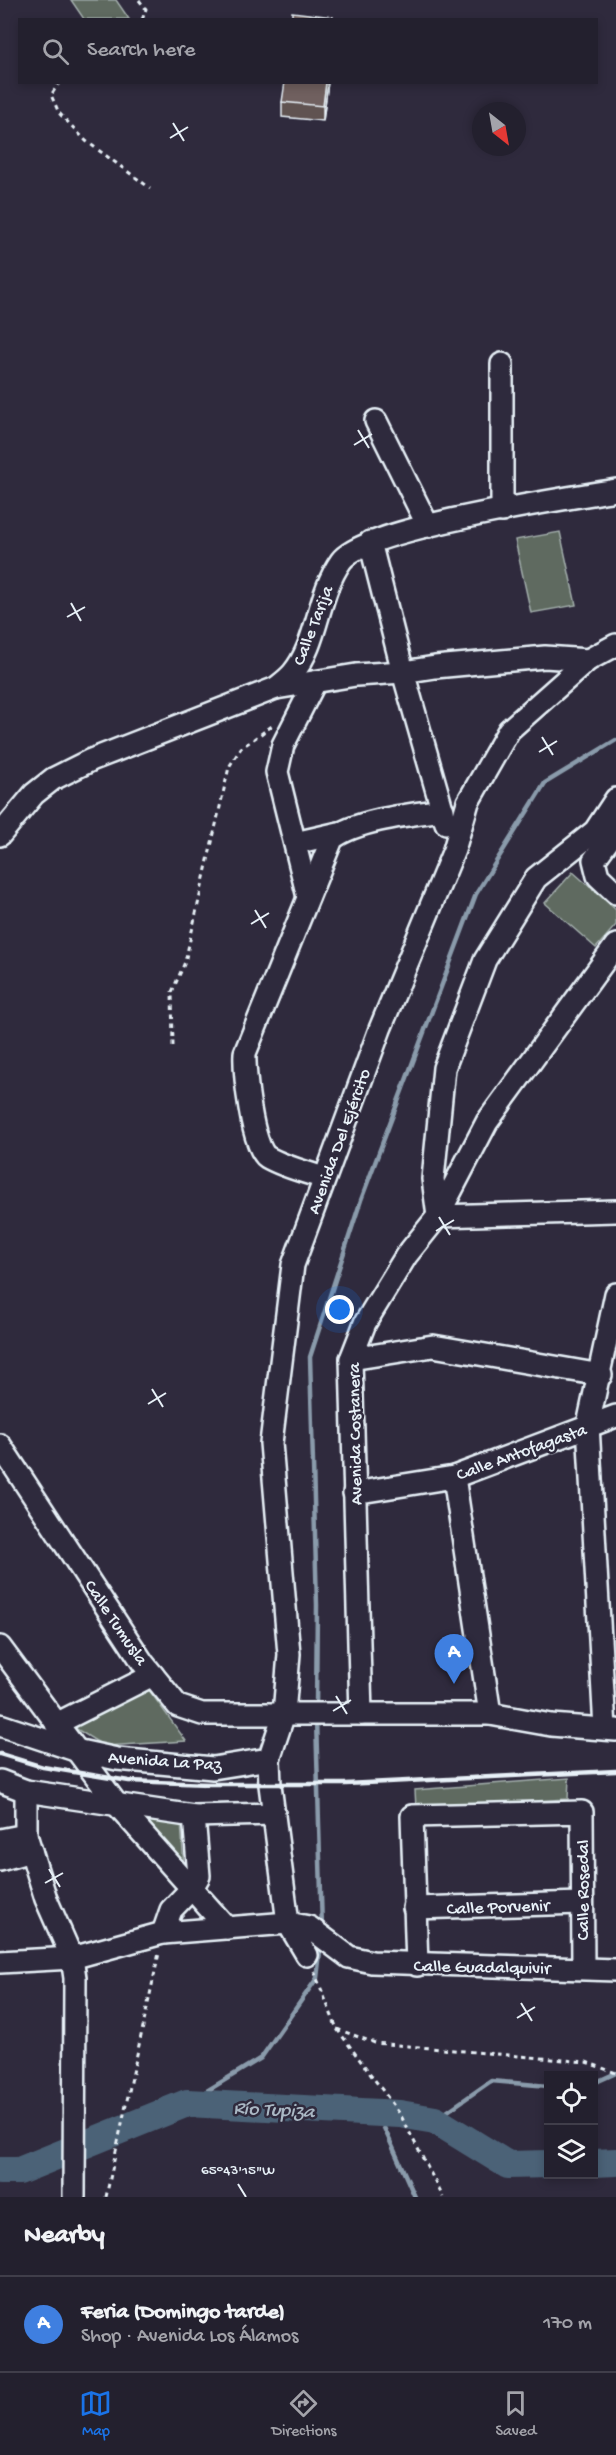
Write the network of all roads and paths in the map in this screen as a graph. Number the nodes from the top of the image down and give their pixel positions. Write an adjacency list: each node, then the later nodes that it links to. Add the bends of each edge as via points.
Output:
1 (139, 0): 2 (path, via 146,9)
2 (143, 18)
3 (59, 84): 4 (path, via 51,95 58,112 86,141)
4 (150, 188)
5 (502, 364): 8 (street)
6 (376, 421): 9 (street)
7 (616, 490): 8 (street, Calle Tarija)
8 (502, 510): 9 (street, Calle Tarija)
9 (428, 526): 10 (street, Calle Tarija)
10 (370, 542): 13 (street); 15 (street, Calle Tarija, via 343,558 328,581 306,648 293,673)
11 (616, 645): 12 (street, Avenida Del Ejército)
12 (588, 660): 13 (street, via 545,657); 23 (street, Avenida Del Ejército, via 509,730 468,802)
13 (403, 672): 14 (street); 18 (street)
14 (315, 682): 15 (street); 22 (street, via 283,745 277,772)
15 (276, 688): 21 (street, Calle Tarija, via 91,760 53,779 34,794)
16 (278, 722): 27 (path, via 241,748 229,766 185,963 172,992)
17 (616, 799): 30 (street, via 595,831 536,878 485,960 444,1068 433,1179)
18 (442, 810): 20 (street, via 391,817); 23 (street)
19 (616, 830): 24 (street, via 594,860 598,876)
20 (339, 833): 22 (street); 25 (street, via 332,839)
21 (0, 835)
22 (295, 843): 25 (street)
23 (454, 850): 28 (street, Avenida Del Ejército)
24 (616, 893)
25 (308, 897): 28 (street, via 244,1053 244,1070 258,1145 265,1156)
26 (616, 945): 30 (street, Avenida Costanera, via 487,1122)
27 (173, 1046)
28 (324, 1178): 41 (street, Avenida Del Ejército, via 293,1265 271,1443)
29 (616, 1211): 30 (street)
30 (438, 1216): 32 (street, Avenida Costanera, via 388,1284 365,1323)
31 (616, 1294): 33 (street)
32 (351, 1359): 33 (street, via 433,1346); 38 (street, Avenida Costanera)
33 (601, 1374): 35 (street)
34 (616, 1416): 35 (street, Calle Antofagasta)
35 (588, 1425): 37 (street, Calle Antofagasta); 44 (street)
36 (0, 1445): 40 (street, Calle Tumusla)
37 (454, 1477): 38 (street, Calle Antofagasta); 43 (street)
38 (354, 1493): 42 (street, Avenida Costanera)
39 (0, 1647): 45 (street)
40 (153, 1675): 41 (street, Calle Tumusla, via 178,1706 202,1714); 45 (street)
41 (293, 1714): 42 (street, Calle Tumusla); 48 (street)
42 (361, 1714): 43 (street, Calle Tumusla)
43 (490, 1714): 44 (street, Calle Tumusla, via 550,1725)
44 (610, 1721)
45 (56, 1724): 47 (street)
46 (0, 1725): 47 (street, Avenida La Paz)
47 (75, 1750): 48 (street, Avenida La Paz, via 117,1759 213,1768); 51 (street)
48 (269, 1759): 52 (street)
49 (0, 1780): 50 (street)
50 (26, 1791): 51 (street); 55 (street)
51 (118, 1806): 53 (street); 57 (street)
52 (274, 1814): 53 (street); 60 (street)
53 (194, 1816): 57 (street, via 199,1876)
54 (0, 1840): 55 (street)
55 (28, 1843): 56 (street); 66 (street)
56 (0, 1860)
57 (192, 1888): 61 (street); 62 (street, via 171,1910)
58 (582, 1903): 59 (street, Calle Porvenir); 59 (street, Calle Rosedal, via 582,1812 412,1816); 67 (street, Calle Rosedal)
59 (414, 1908): 65 (street)
60 (288, 1923): 61 (street); 63 (street); 65 (street, Calle Guadalquivir, via 309,1927 349,1957)
61 (227, 1928): 62 (street)
62 (163, 1933): 66 (street)
63 (307, 1956): 70 (path)
64 (0, 1962): 66 (street)
65 (417, 1965): 67 (street, Calle Guadalquivir)
66 (74, 1968): 72 (street)
67 (583, 1968): 68 (street, Calle Guadalquivir)
68 (616, 1970)
69 (154, 1976): 73 (path)
70 (337, 2029): 71 (path, via 375,2043 586,2062); 74 (path, via 400,2114)
71 (616, 2073)
72 (74, 2197)
73 (106, 2197)
74 (443, 2197)

